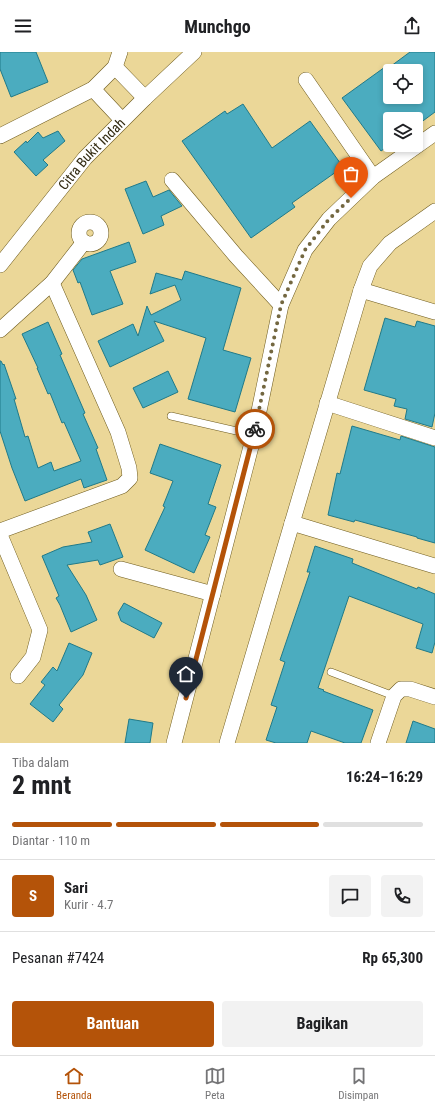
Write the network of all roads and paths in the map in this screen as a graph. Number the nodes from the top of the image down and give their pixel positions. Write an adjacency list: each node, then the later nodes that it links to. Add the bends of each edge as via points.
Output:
1 (120, 52): 3 (street)
2 (194, 52): 6 (street, Citra Bukit Indah)
3 (115, 68): 5 (street); 6 (street)
4 (306, 80): 10 (street)
5 (93, 89): 7 (street); 9 (street)
6 (145, 98): 7 (street, Citra Bukit Indah)
7 (122, 120): 14 (street, Citra Bukit Indah, via 85,158)
8 (435, 133): 10 (street)
9 (0, 136)
10 (373, 177): 17 (street, via 329,219 305,250)
11 (172, 180): 17 (street)
12 (435, 211): 16 (street, via 390,243 370,266)
13 (84, 242): 15 (street)
14 (0, 266)
15 (52, 283): 19 (street); 25 (street, via 118,432 130,478 122,486)
16 (361, 290): 18 (street); 20 (street)
17 (281, 305): 22 (street)
18 (435, 312)
19 (0, 330)
20 (328, 404): 23 (street); 24 (street)
21 (171, 416): 22 (lane)
22 (254, 435): 29 (street)
23 (435, 438)
24 (292, 523): 27 (street); 35 (street)
25 (0, 531)
26 (0, 535): 31 (street, via 40,630 34,657)
27 (435, 566)
28 (121, 569): 29 (street)
29 (213, 594): 34 (street)
30 (331, 672): 32 (lane)
31 (18, 676)
32 (394, 696): 33 (street, via 401,689 410,689); 36 (street)
33 (435, 697)
34 (174, 743)
35 (227, 743)
36 (378, 743)

